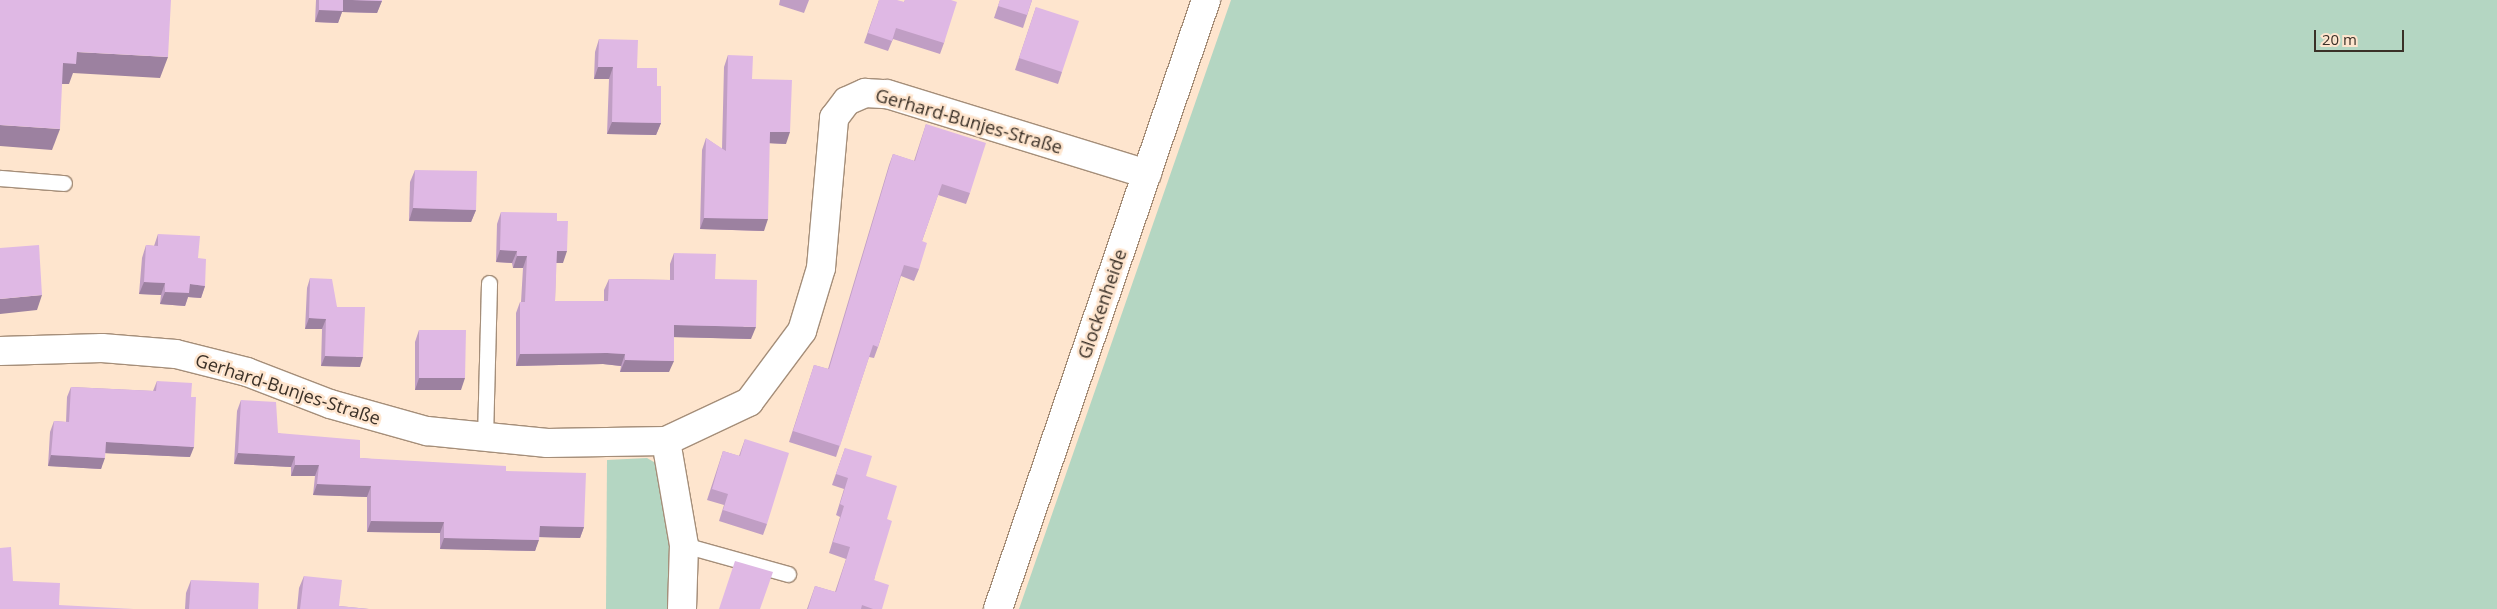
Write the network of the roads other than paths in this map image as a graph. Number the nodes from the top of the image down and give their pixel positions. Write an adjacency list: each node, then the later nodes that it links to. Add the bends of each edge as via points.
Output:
1 (1206, 0): 2 (street, Glockenheide)
2 (1147, 174): 8 (street, Gerhard-Bunjes-Straße, via 888,94 865,92 847,101 834,118 821,268 802,331 749,402); 12 (street, Glockenheide)
3 (0, 178): 4 (lane)
4 (64, 183)
5 (489, 283): 7 (lane)
6 (0, 351): 7 (street, Gerhard-Bunjes-Straße, via 102,348 176,354 247,372 330,404 427,431)
7 (486, 438): 8 (street, Gerhard-Bunjes-Straße, via 547,443)
8 (666, 441): 9 (street)
9 (684, 545): 10 (lane); 11 (street)
10 (788, 574)
11 (682, 609)
12 (998, 609)

